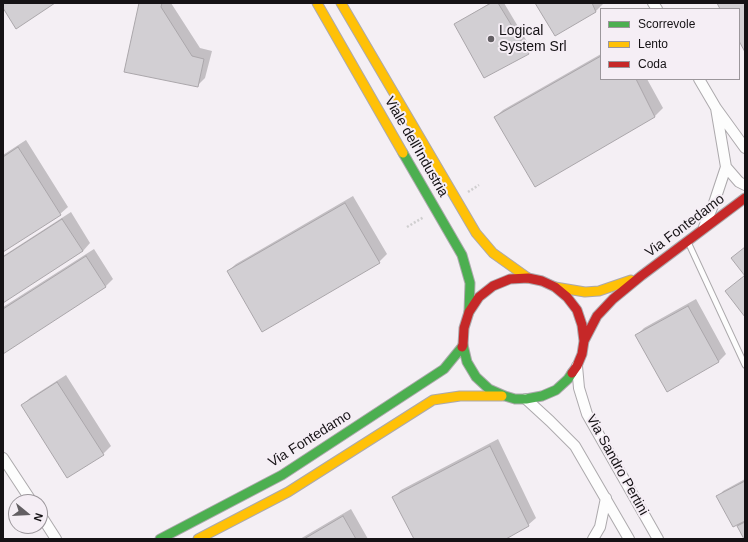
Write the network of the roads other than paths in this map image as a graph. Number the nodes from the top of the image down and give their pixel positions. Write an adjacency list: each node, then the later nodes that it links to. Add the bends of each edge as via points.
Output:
1 (317, 3): 14 (main road, Viale dell'Industria, via 462,255 470,283)
2 (341, 3): 12 (main road, Viale dell'Industria, via 476,232 493,253)
3 (700, 80): 4 (street)
4 (716, 108): 5 (street); 6 (street)
5 (745, 148)
6 (726, 167): 7 (street); 9 (street)
7 (745, 185)
8 (745, 198): 9 (main road, Via Fontedamo)
9 (704, 229): 10 (main road, Via Fontedamo)
10 (687, 241): 11 (main road, Via Fontedamo); 17 (lane)
11 (641, 276): 13 (main road, Via Fontedamo, via 599,291 585,292); 15 (main road, Via Fontedamo, via 597,316)
12 (528, 278): 13 (main road, Via Fontedamo); 14 (main road, Via Fontedamo, via 510,279 493,286 479,297)
13 (555, 287): 15 (main road, Via Fontedamo, via 577,310)
14 (469, 312): 16 (main road, Via Fontedamo, via 464,328)
15 (584, 341): 18 (main road, Via Fontedamo)
16 (463, 345): 19 (main road, Via Fontedamo, via 467,362 476,377 489,389); 26 (main road, Via Fontedamo, via 444,369 302,462)
17 (745, 365)
18 (577, 366): 20 (main road, Via Fontedamo, via 556,390); 30 (street, Via Sandro Pertini, via 579,388 587,414)
19 (505, 396): 20 (main road, Via Fontedamo); 27 (main road, Via Fontedamo, via 460,396 433,400 288,492)
20 (526, 399): 23 (street, Via Sandro Pertini, via 575,446)
21 (3, 458): 22 (street)
22 (27, 494)
23 (606, 498): 28 (street, via 600,527); 29 (street, Via Sandro Pertini)
24 (48, 526): 25 (street)
25 (56, 539)
26 (160, 539)
27 (198, 539)
28 (593, 539)
29 (629, 539)
30 (658, 539)

